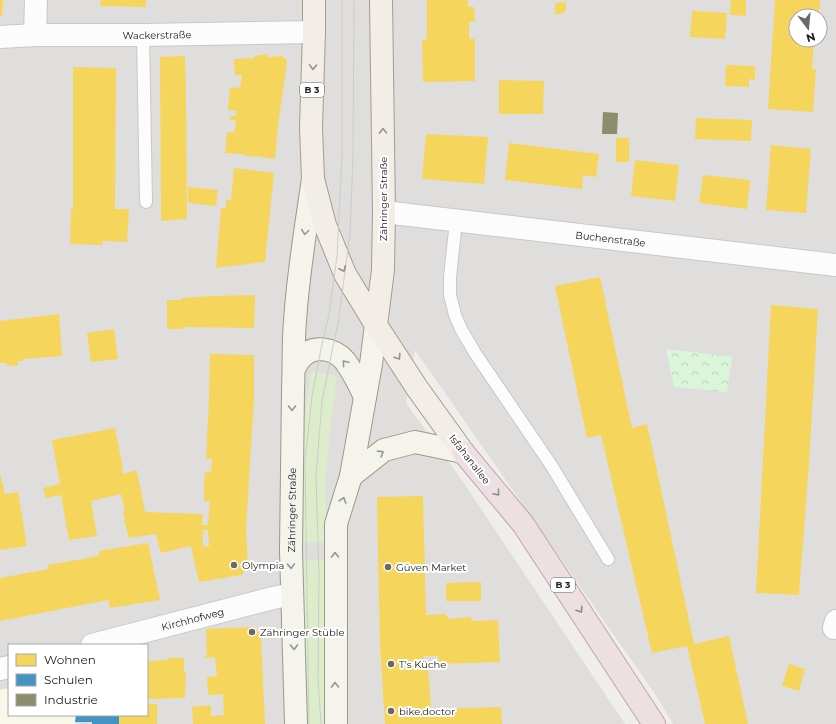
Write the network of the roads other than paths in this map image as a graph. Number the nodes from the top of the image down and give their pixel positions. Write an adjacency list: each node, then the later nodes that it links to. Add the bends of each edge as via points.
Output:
1 (36, 0): 5 (street)
2 (314, 0): 4 (main road, Zähringer Straße / B 3)
3 (381, 0): 10 (main road, Zähringer Straße, one-way to 3)
4 (314, 32): 6 (street, Wackerstraße); 8 (main road, Zähringer Straße / B 3, one-way to 8, via 311,127)
5 (35, 35): 6 (street, Wackerstraße); 7 (street, Wackerstraße)
6 (143, 35): 9 (lane)
7 (0, 37)
8 (313, 179): 13 (main road, Isfahanallee / B 3, one-way to 13, via 325,225 337,256); 14 (street, Zähringer Straße, one-way to 14, via 295,322)
9 (146, 202)
10 (384, 212): 11 (street, Buchenstraße); 13 (main road, Zähringer Straße, via 383,270)
11 (456, 221): 12 (street, Buchenstraße); 18 (lane, via 450,294 458,322 475,353 551,465)
12 (836, 265)
13 (376, 325): 15 (street, Zähringer Straße); 16 (main road, Isfahanallee / B 3, one-way to 16)
14 (294, 369): 15 (street, Zähringer Straße, one-way to 14, via 344,360 332,351 321,349 308,352); 19 (street, Zähringer Straße, one-way to 19)
15 (364, 397): 17 (street, Zähringer Straße)
16 (463, 452): 17 (street, one-way to 16, via 384,450 415,442); 23 (highway, Isfahanallee / B 3, one-way to 23, via 523,524)
17 (350, 476): 22 (street, Zähringer Straße, one-way to 17, via 336,524)
18 (608, 559)
19 (292, 594): 20 (street, Kirchhofweg); 21 (street, Zähringer Straße, one-way to 21)
20 (96, 644)
21 (296, 724)
22 (336, 724)
23 (654, 724)

